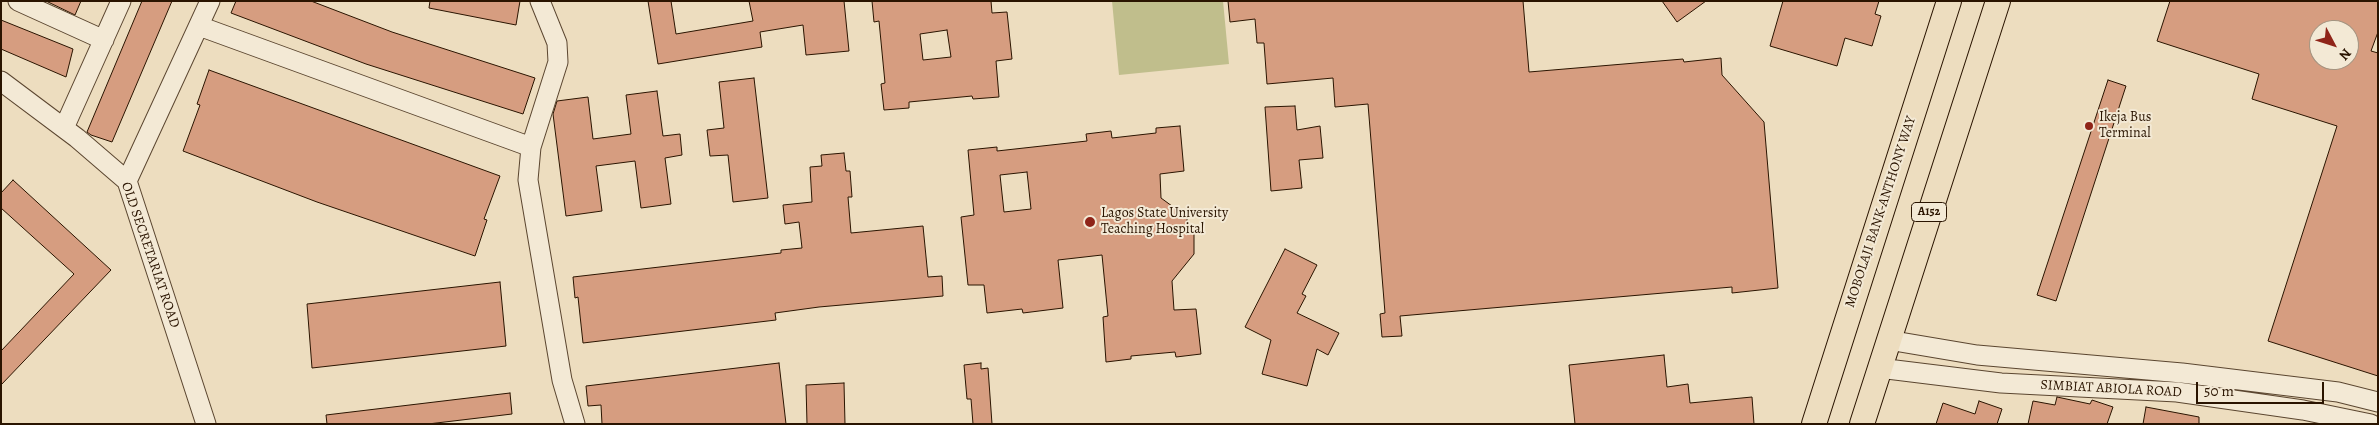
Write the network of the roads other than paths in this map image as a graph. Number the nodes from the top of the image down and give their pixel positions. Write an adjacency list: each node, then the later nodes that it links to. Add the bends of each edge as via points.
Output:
1 (18, 1): 8 (street)
2 (121, 1): 8 (street)
3 (210, 1): 7 (street)
4 (540, 1): 11 (street, via 557,43 558,62)
5 (1949, 1): 19 (main road, MOBOLAJI BANK-ANTHONY WAY)
6 (1998, 1): 13 (main road, A152)
7 (199, 26): 11 (street); 12 (street)
8 (104, 40): 10 (street)
9 (1, 81): 10 (street, OLD SECRETARIAT ROAD)
10 (64, 128): 12 (street, OLD SECRETARIAT ROAD)
11 (531, 147): 18 (street, via 528,180 562,380)
12 (127, 181): 17 (street, OLD SECRETARIAT ROAD)
13 (1888, 340): 14 (main road, A152); 15 (street, via 1977,356 2182,373 2338,392)
14 (1879, 368): 16 (street, SIMBIAT ABIOLA ROAD, via 2002,382 2177,392 2303,410); 20 (main road, A152)
15 (2373, 401): 16 (street)
16 (2367, 423)
17 (206, 424)
18 (575, 424)
19 (1814, 424)
20 (1862, 424)

